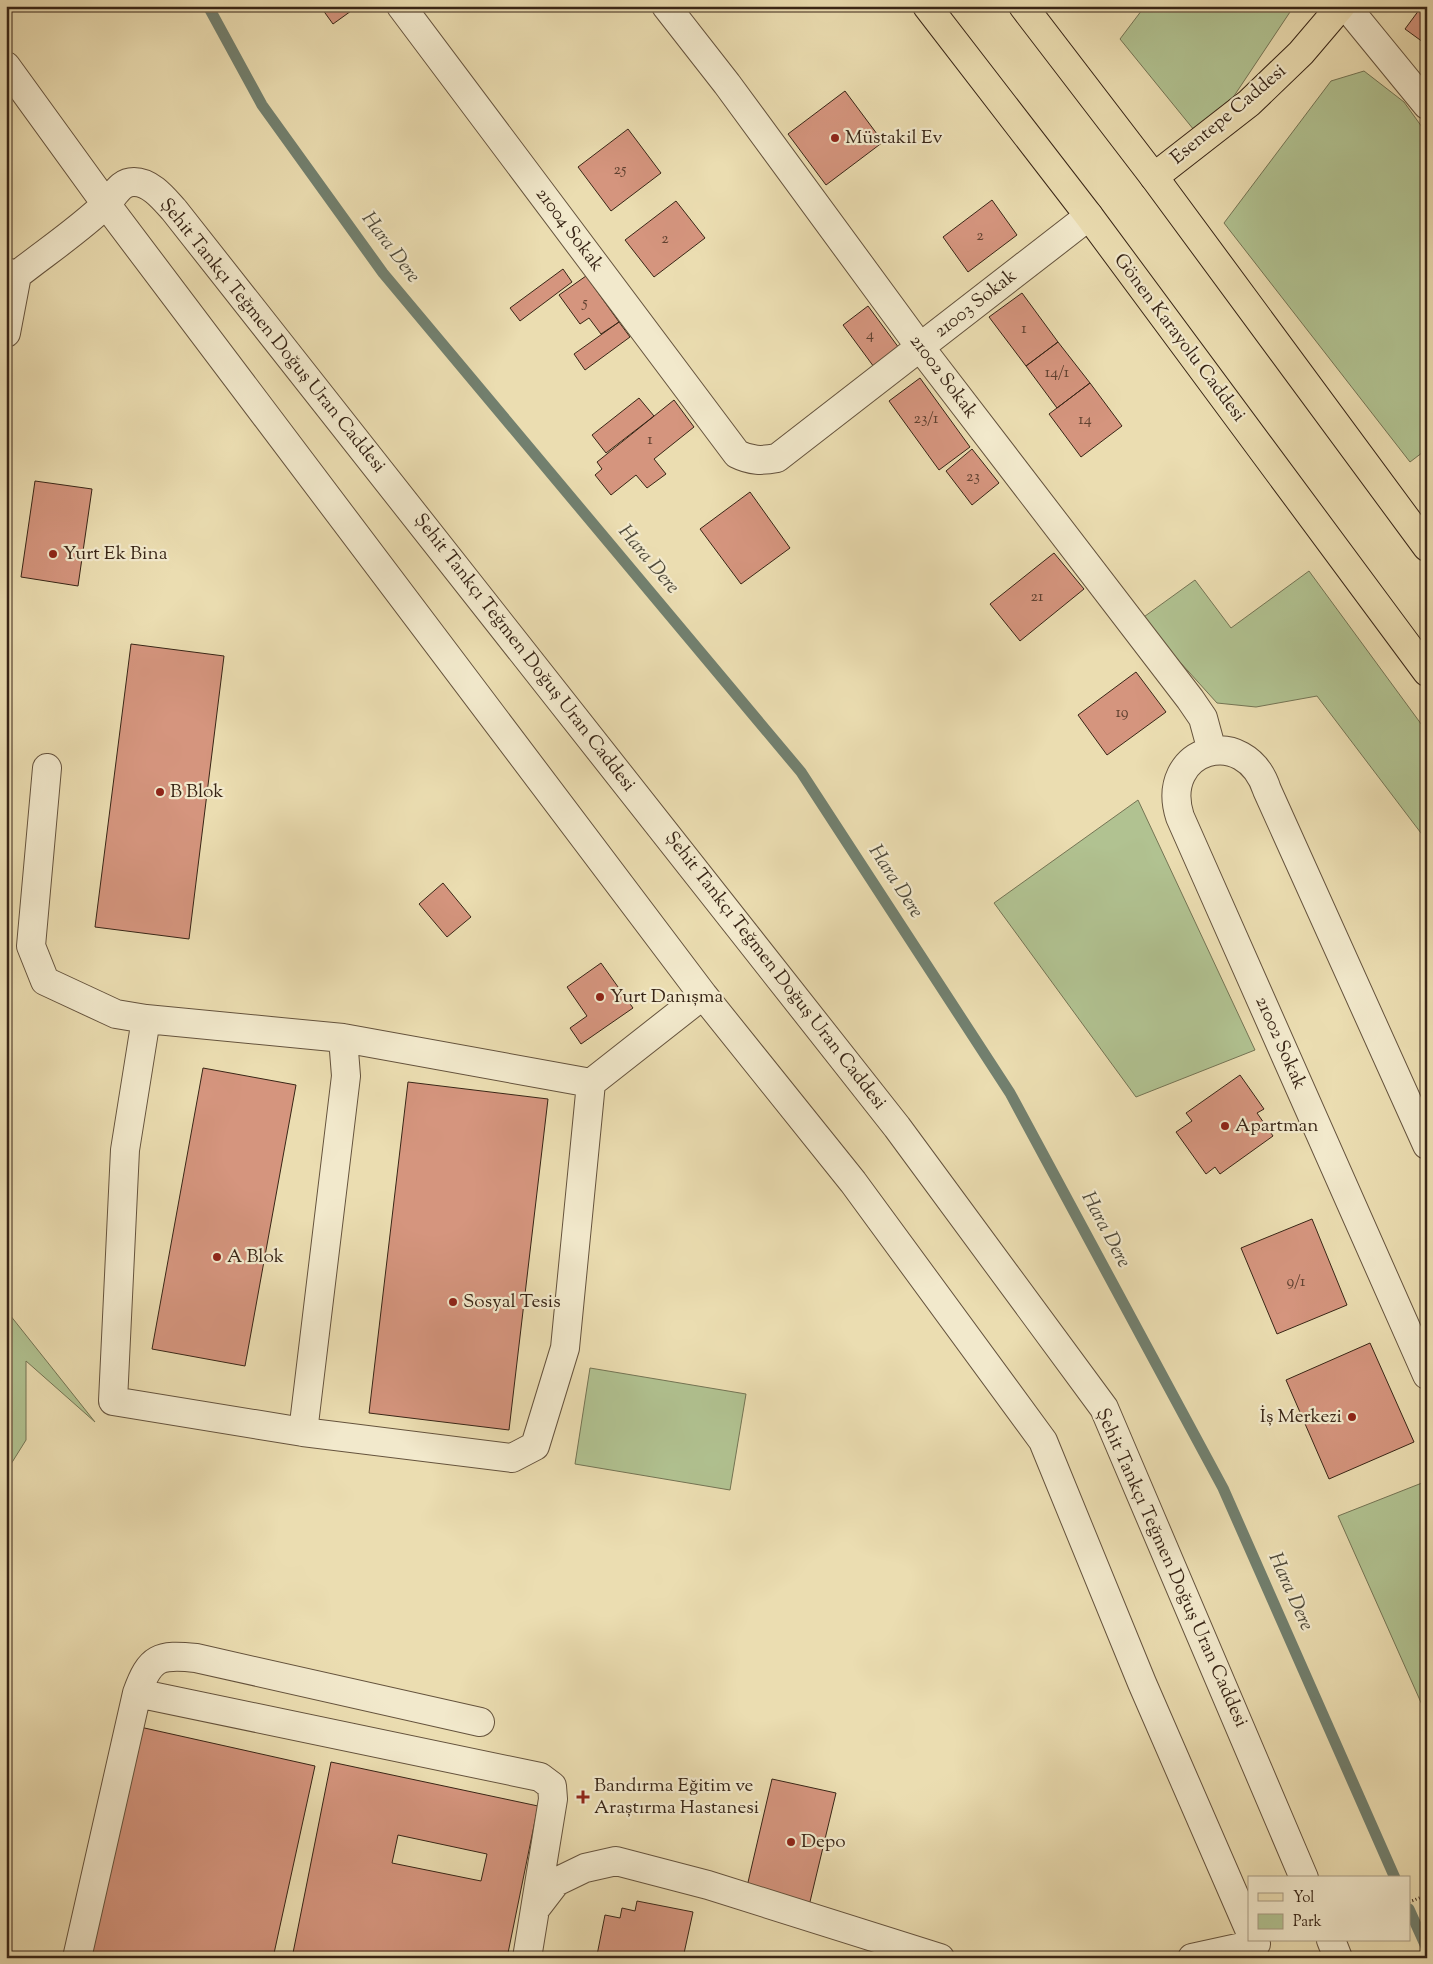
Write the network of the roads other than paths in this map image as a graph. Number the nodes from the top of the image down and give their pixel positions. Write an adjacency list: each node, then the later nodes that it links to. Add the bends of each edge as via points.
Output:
1 (400, 6): 15 (street, 21004 Sokak)
2 (666, 6): 14 (street, 21002 Sokak)
3 (927, 6): 11 (main road, Gönen Karayolu Caddesi)
4 (1023, 6): 9 (main road)
5 (1341, 6): 9 (main road, Esentepe Caddesi, via 1301,53 1249,103)
6 (1346, 6): 8 (street)
7 (6, 66): 10 (street)
8 (1427, 105)
9 (1154, 177): 16 (main road)
10 (106, 204): 12 (street); 20 (street); 29 (street, Şehit Tankçı Teğmen Doğuş Uran Caddesi, via 118,188 133,182 145,183 174,210 898,1127 1104,1408)
11 (1089, 216): 14 (street, 21003 Sokak); 17 (main road, Gönen Karayolu Caddesi)
12 (12, 273): 13 (street)
13 (6, 333)
14 (920, 348): 15 (street, 21003 Sokak, via 777,458 757,461); 18 (street, 21002 Sokak, via 1190,699 1203,718)
15 (737, 454)
16 (1427, 547)
17 (1427, 672)
18 (1212, 751): 24 (street, via 1241,755 1254,764 1262,776); 25 (street, 21002 Sokak, via 1188,764 1179,776 1175,803)
19 (47, 768): 21 (street, via 31,946 41,972 45,981 116,1014)
20 (703, 995): 23 (street); 31 (street, via 853,1182 1043,1441 1142,1683)
21 (146, 1019): 22 (street); 26 (street, via 125,1150 113,1401)
22 (343, 1038): 23 (street); 26 (street, via 346,1076)
23 (590, 1083): 26 (street, via 564,1348 535,1446 512,1458)
24 (1427, 1145)
25 (1427, 1375)
26 (303, 1432)
27 (137, 1693): 28 (street, via 144,1672 158,1660 173,1656 196,1658); 30 (street, via 540,1777 552,1786 553,1798); 34 (street)
28 (480, 1722)
29 (1303, 1876)
30 (535, 1909): 35 (street); 36 (street, via 556,1882 585,1868 616,1861 708,1885)
31 (1248, 1927)
32 (1332, 1942): 38 (street)
33 (1255, 1943): 37 (street)
34 (77, 1958)
35 (527, 1958)
36 (940, 1958)
37 (1192, 1958)
38 (1338, 1958)

